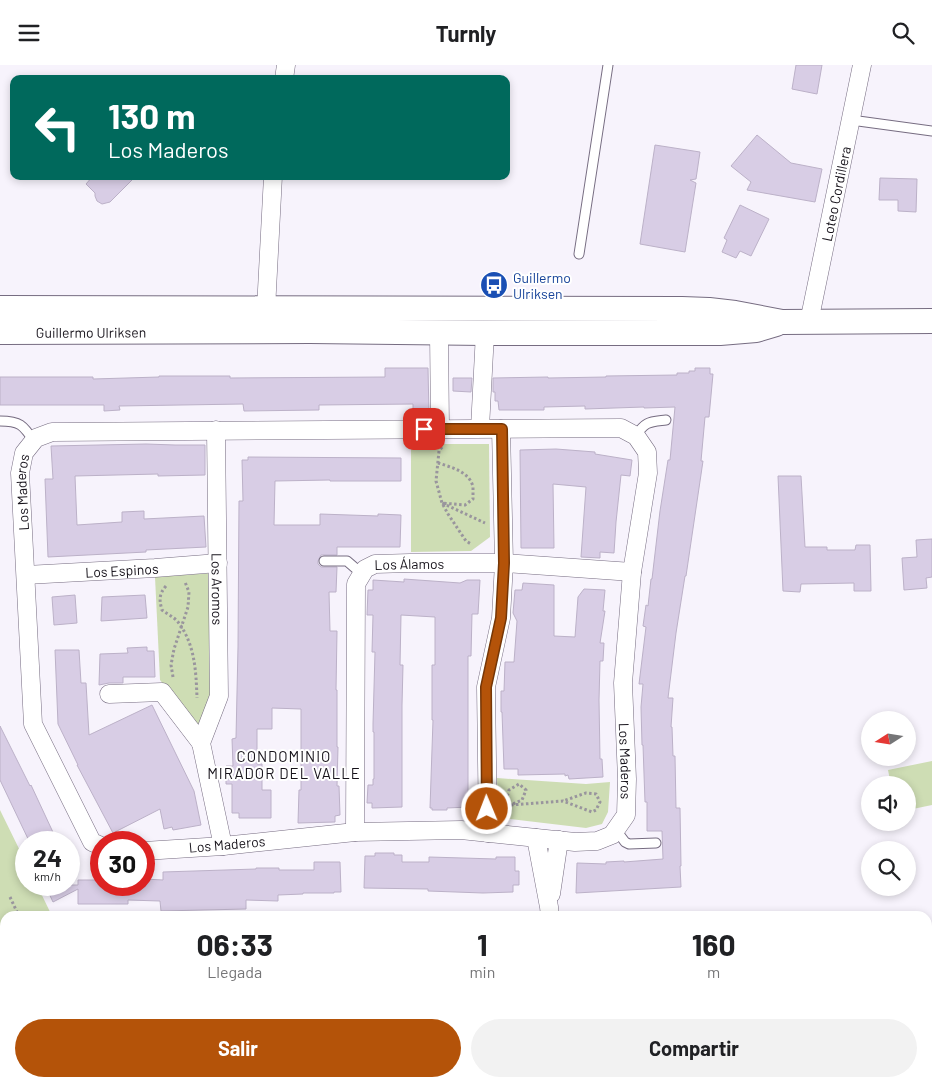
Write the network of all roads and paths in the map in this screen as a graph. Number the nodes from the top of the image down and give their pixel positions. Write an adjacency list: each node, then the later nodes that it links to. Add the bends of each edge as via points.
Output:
1 (608, 65): 6 (lane)
2 (862, 65): 3 (street, Loteo Cordillera)
3 (851, 120): 4 (lane); 11 (street, Loteo Cordillera)
4 (932, 131)
5 (273, 180): 8 (street)
6 (579, 254)
7 (0, 308): 8 (main road, Guillermo Ulriksen)
8 (266, 309): 10 (main road, Guillermo Ulriksen, via 682,309 735,313)
9 (932, 321): 11 (main road, Guillermo Ulriksen)
10 (782, 322): 11 (main road, Guillermo Ulriksen); 14 (main road, Guillermo Ulriksen, via 756,330 720,333)
11 (810, 322)
12 (0, 332): 13 (main road, Guillermo Ulriksen)
13 (439, 333): 14 (main road, Guillermo Ulriksen); 18 (street)
14 (485, 333): 17 (street)
15 (666, 420): 21 (lane, via 647,423)
16 (0, 421): 22 (lane, via 19,424)
17 (480, 428): 18 (street, Los Maderos); 19 (street, Los Maderos)
18 (446, 429): 20 (street, Los Maderos); 23 (path)
19 (502, 429): 21 (street, Los Maderos, via 621,428); 25 (street)
20 (216, 430): 22 (street, Los Maderos, via 52,432); 28 (street, Los Aromos)
21 (636, 436): 30 (street, Los Maderos, via 647,452 648,473)
22 (34, 441): 32 (street, Los Maderos, via 24,453 20,473)
23 (438, 463): 24 (path, via 436,481); 24 (path, via 469,477 473,487 473,499 465,505)
24 (442, 503): 25 (path); 26 (path, via 466,541)
25 (504, 531): 29 (street)
26 (474, 545)
27 (324, 561): 31 (lane, via 347,561)
28 (218, 563): 32 (street, Los Espinos); 38 (street, Los Aromos, via 219,696)
29 (504, 563): 30 (street, Los Álamos); 31 (street, Los Álamos, via 375,564); 43 (street, via 501,618 486,687)
30 (632, 572): 41 (street, Los Maderos, via 623,683 626,815)
31 (362, 574): 42 (street, Los Álamos, via 356,584)
32 (26, 575): 45 (street, Los Maderos, via 33,725)
33 (177, 580): 35 (path, via 185,583 190,592)
34 (169, 582): 35 (path, via 159,599 162,610)
35 (181, 628): 37 (path, via 190,644)
36 (109, 694): 38 (street, via 162,692)
37 (198, 703)
38 (202, 743): 48 (street)
39 (563, 801): 39 (path, via 592,812 600,802 596,794 586,793); 40 (path)
40 (511, 805): 40 (path, via 522,800 526,790 519,784 509,790 503,809)
41 (616, 830): 46 (street, Los Maderos, via 596,841); 47 (lane, via 630,844)
42 (355, 832): 43 (street, Los Maderos, via 461,830); 48 (street, Los Maderos)
43 (488, 833): 44 (street, Los Maderos)
44 (536, 838): 46 (street, Los Maderos); 53 (street)
45 (90, 839)
46 (559, 840): 52 (street)
47 (656, 843)
48 (223, 846): 49 (street, Los Maderos)
49 (155, 850)
50 (10, 897): 51 (path)
51 (17, 911)
52 (550, 911)
53 (550, 911)

